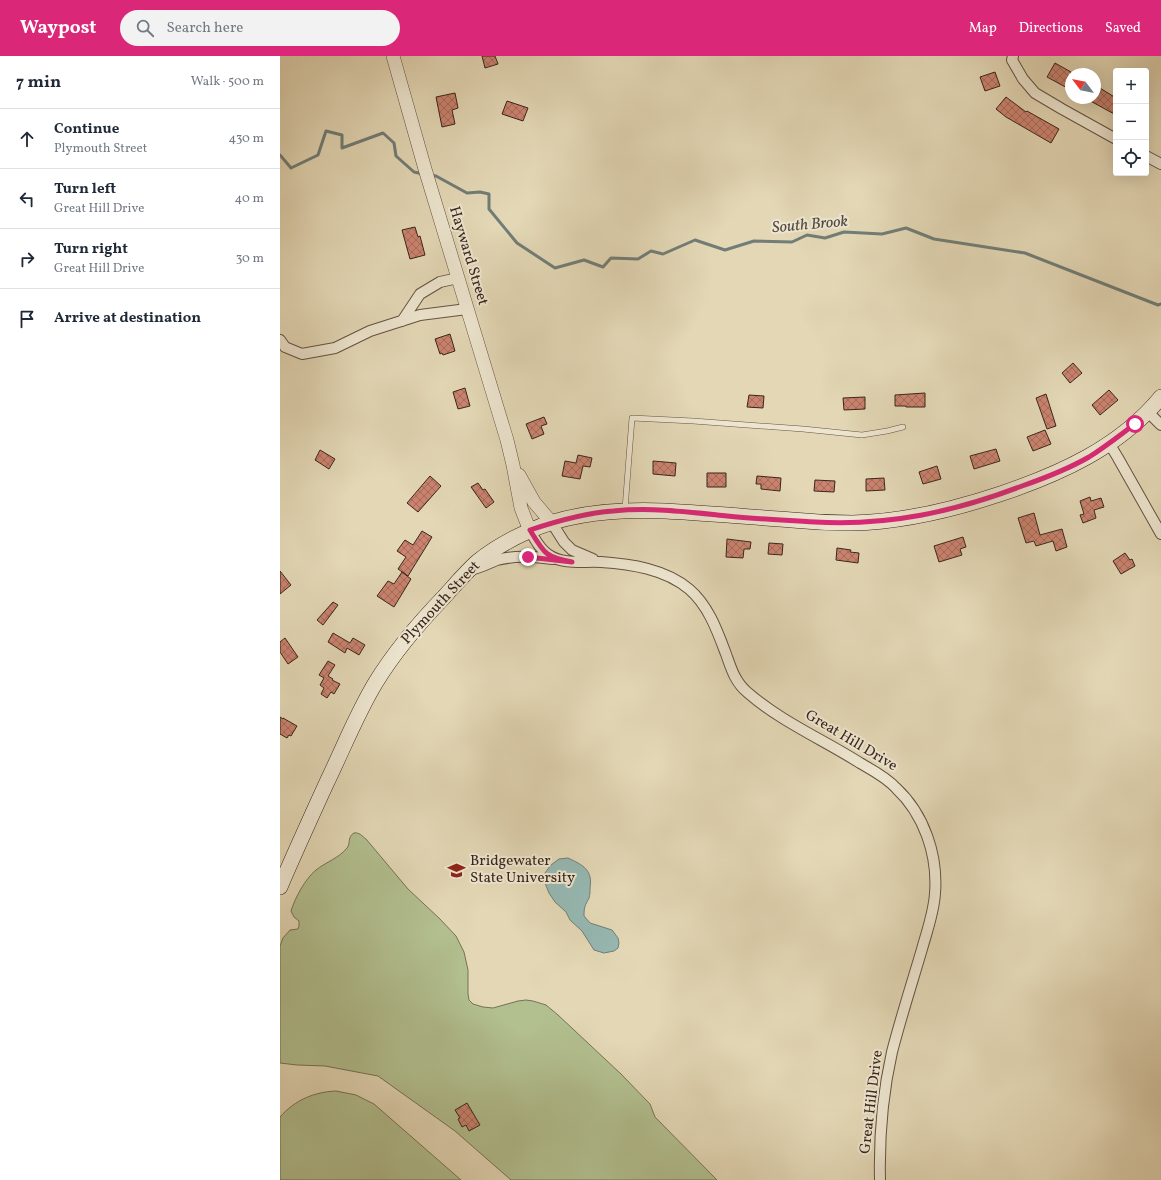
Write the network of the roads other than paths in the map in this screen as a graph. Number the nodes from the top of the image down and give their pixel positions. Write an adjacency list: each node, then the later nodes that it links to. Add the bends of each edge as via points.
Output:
1 (393, 56): 6 (street, Hayward Street)
2 (1013, 56): 3 (street, via 1012,60 1035,93)
3 (1113, 137)
4 (1149, 158): 5 (street)
5 (1161, 164)
6 (458, 278): 7 (street, Hayward Street); 8 (street, via 440,282 420,294)
7 (467, 309): 8 (street, via 420,315); 15 (street, Hayward Street)
8 (402, 321): 9 (street, via 370,331 335,348 302,354 285,347)
9 (280, 340)
10 (1161, 396): 11 (main road, Plymouth Street)
11 (1148, 412): 12 (street); 14 (main road, Plymouth Street)
12 (1161, 425)
13 (903, 427): 16 (lane, via 862,435 795,428 632,418)
14 (1109, 443): 16 (main road, Plymouth Street, via 1089,457 1051,476 946,510 895,520 831,523 665,510); 19 (street)
15 (514, 465): 17 (street, Hayward Street, via 530,497); 18 (street, Hayward Street, via 519,500)
16 (625, 510): 17 (main road, Plymouth Street, via 584,515)
17 (552, 523): 18 (main road, Plymouth Street); 21 (street, Great Hill Drive, via 572,550)
18 (530, 530): 20 (street, Great Hill Drive, via 547,554); 22 (main road, Plymouth Street, via 491,552)
19 (1161, 534)
20 (572, 562): 21 (street, Great Hill Drive); 22 (street, Great Hill Drive, via 540,557 518,557 498,560)
21 (600, 562): 24 (street, Great Hill Drive, via 653,570 689,589 702,602 710,616 740,686 781,716 885,778 903,795 921,823 934,861 936,892 889,1070 882,1130)
22 (468, 571): 23 (main road, Plymouth Street, via 408,637 376,682)
23 (280, 887)
24 (880, 1180)

